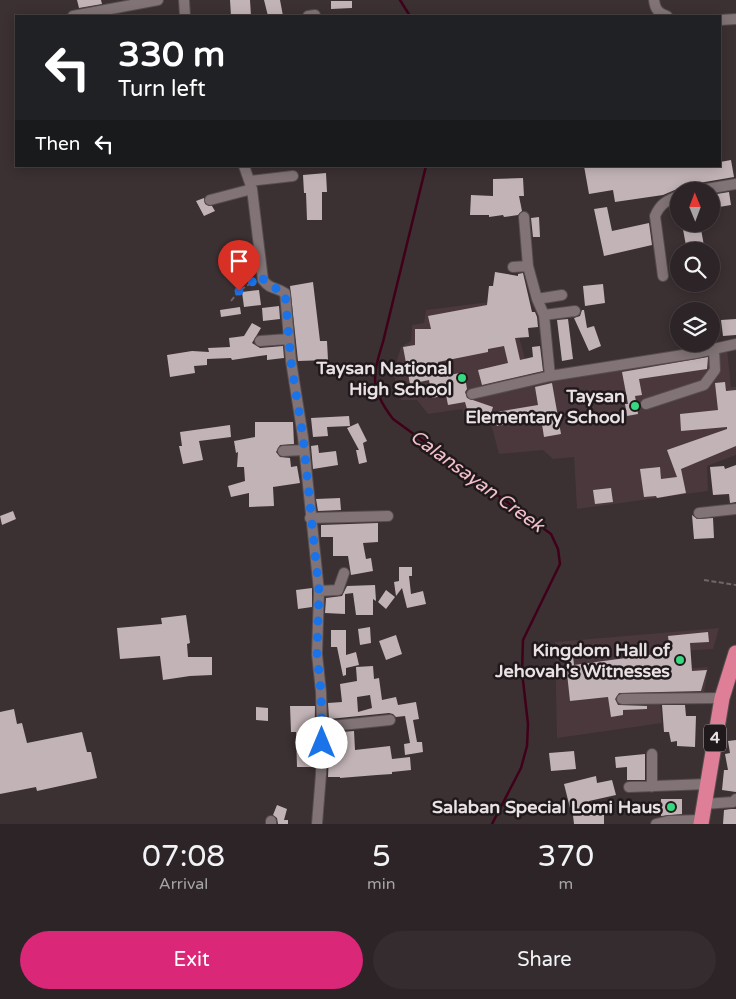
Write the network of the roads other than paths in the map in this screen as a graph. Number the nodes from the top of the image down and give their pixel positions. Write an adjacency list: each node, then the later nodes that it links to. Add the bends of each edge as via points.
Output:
1 (158, 0): 4 (street)
2 (184, 0): 5 (street)
3 (654, 0): 6 (street, via 655,8)
4 (78, 15)
5 (185, 15)
6 (664, 15)
7 (736, 19): 8 (street)
8 (721, 20)
9 (244, 167): 12 (street)
10 (293, 176): 12 (street)
11 (736, 184): 13 (street)
12 (251, 185): 15 (street); 24 (street, via 262,275 266,284 285,293)
13 (720, 187)
14 (670, 199): 19 (street, via 659,207 655,216)
15 (210, 200)
16 (524, 217): 17 (street)
17 (528, 266): 18 (street); 21 (street)
18 (513, 267)
19 (663, 276)
20 (562, 295): 21 (street)
21 (537, 299): 23 (street)
22 (575, 311): 23 (street)
23 (544, 315): 30 (street)
24 (288, 339): 25 (street); 33 (street)
25 (260, 341)
26 (736, 344): 27 (street)
27 (720, 348)
28 (696, 352): 30 (street)
29 (714, 352): 32 (street, via 716,370 704,385)
30 (550, 376): 31 (street)
31 (472, 394)
32 (646, 404)
33 (304, 450): 34 (street); 38 (street)
34 (283, 451)
35 (736, 509): 36 (street)
36 (699, 513)
37 (388, 516): 38 (street)
38 (310, 518): 40 (street)
39 (344, 573): 40 (street, via 338,590)
40 (319, 591): 45 (street, via 317,654)
41 (736, 653): 42 (highway, 4)
42 (722, 698): 43 (street); 47 (highway, 4)
43 (622, 699)
44 (390, 720): 45 (street)
45 (322, 727): 53 (street)
46 (652, 754): 49 (street)
47 (707, 784): 49 (street); 51 (highway, 4)
48 (628, 787): 49 (street)
49 (652, 787)
50 (736, 799): 51 (street, via 733,802)
51 (704, 804): 52 (highway, 4)
52 (701, 822): 54 (street)
53 (317, 824)
54 (656, 824)

